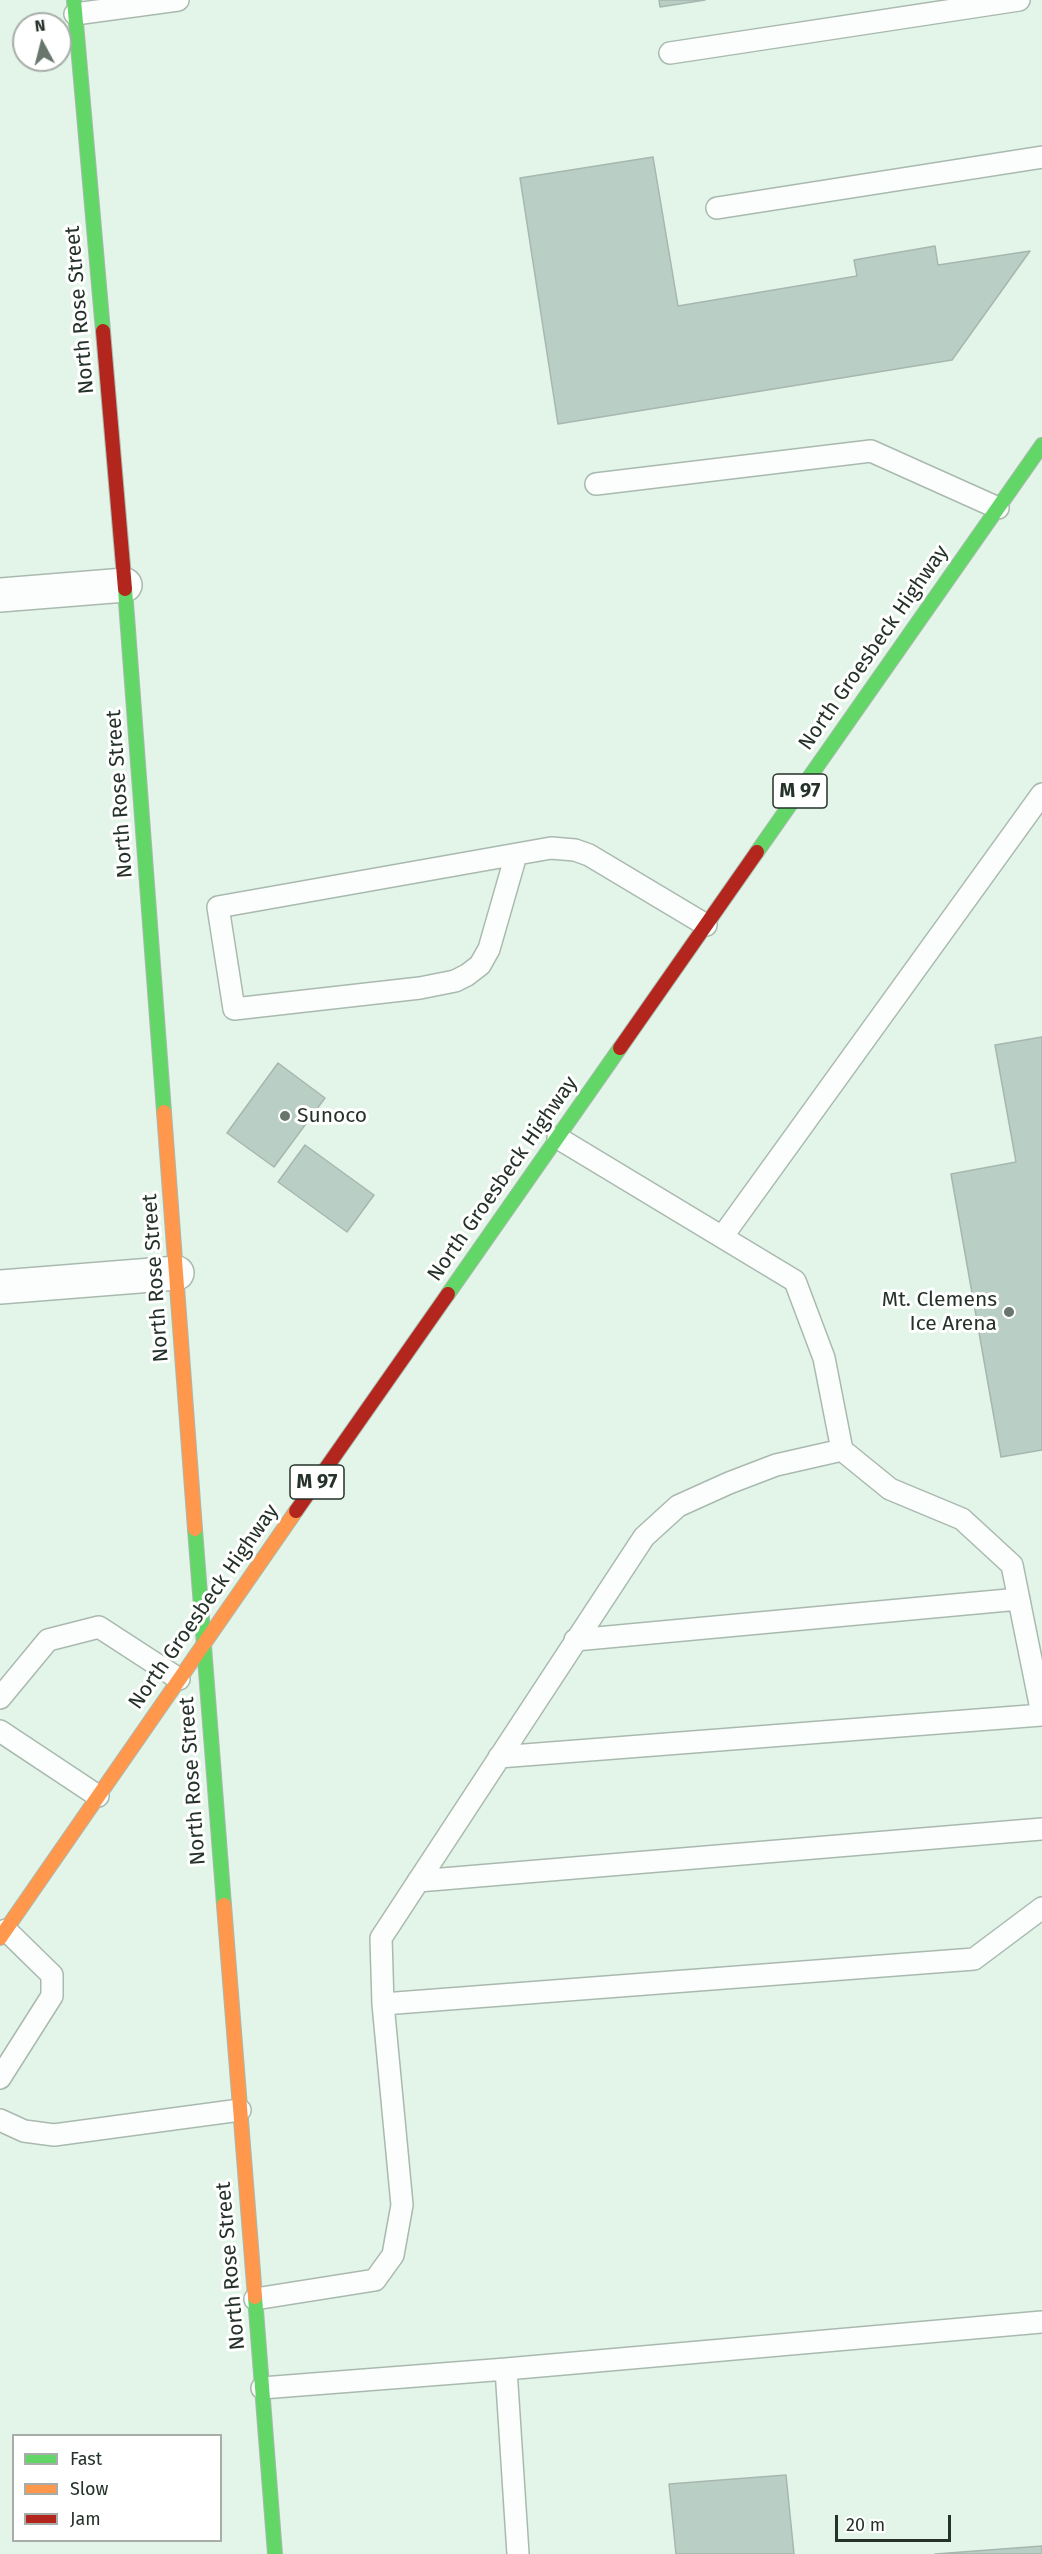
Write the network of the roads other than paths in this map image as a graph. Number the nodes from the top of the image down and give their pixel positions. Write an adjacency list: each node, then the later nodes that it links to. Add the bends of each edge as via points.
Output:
1 (178, 0): 3 (lane)
2 (1018, 0): 4 (lane)
3 (74, 7): 10 (street, North Rose Street)
4 (670, 53)
5 (1042, 157): 6 (lane)
6 (717, 208)
7 (1042, 445): 9 (street, North Groesbeck Highway / M 97)
8 (596, 484): 9 (lane, via 871,451)
9 (998, 508): 14 (street, North Groesbeck Highway / M 97)
10 (125, 585): 11 (street); 17 (street, North Rose Street)
11 (0, 595)
12 (1042, 794): 16 (lane)
13 (516, 855): 13 (lane, via 218,907 234,1009 420,988 467,975 480,965 489,949); 14 (lane, via 551,848 575,850)
14 (706, 925): 15 (street, North Groesbeck Highway / M 97)
15 (558, 1138): 16 (lane); 22 (street, North Groesbeck Highway / M 97)
16 (722, 1237): 19 (lane, via 795,1281 824,1358)
17 (177, 1273): 18 (street); 22 (street, North Rose Street)
18 (0, 1287)
19 (842, 1450): 20 (lane, via 890,1489 962,1519 1012,1565); 21 (lane, via 776,1465 678,1506 644,1537)
20 (1019, 1599): 21 (lane); 25 (lane)
21 (575, 1640): 27 (lane)
22 (203, 1644): 23 (street, North Groesbeck Highway / M 97); 35 (street, North Rose Street)
23 (179, 1679): 24 (lane, via 99,1628 48,1640); 28 (street, North Groesbeck Highway / M 97)
24 (0, 1698)
25 (1042, 1715): 27 (lane)
26 (0, 1731): 28 (lane)
27 (499, 1757): 30 (lane)
28 (98, 1796): 32 (street, North Groesbeck Highway / M 97)
29 (1042, 1829): 30 (lane)
30 (418, 1881): 33 (lane, via 381,1938)
31 (1042, 1908): 33 (lane, via 974,1959)
32 (3, 1934): 34 (lane, via 51,1975 52,1996)
33 (382, 2004): 37 (lane, via 402,2205 393,2255 375,2280)
34 (0, 2078)
35 (240, 2110): 36 (lane, via 54,2135 24,2131); 37 (street, North Rose Street)
36 (0, 2120)
37 (255, 2299): 40 (street, North Rose Street)
38 (1042, 2322): 39 (lane)
39 (506, 2369): 40 (lane); 42 (lane)
40 (262, 2388): 41 (street, North Rose Street)
41 (275, 2554)
42 (518, 2554)

